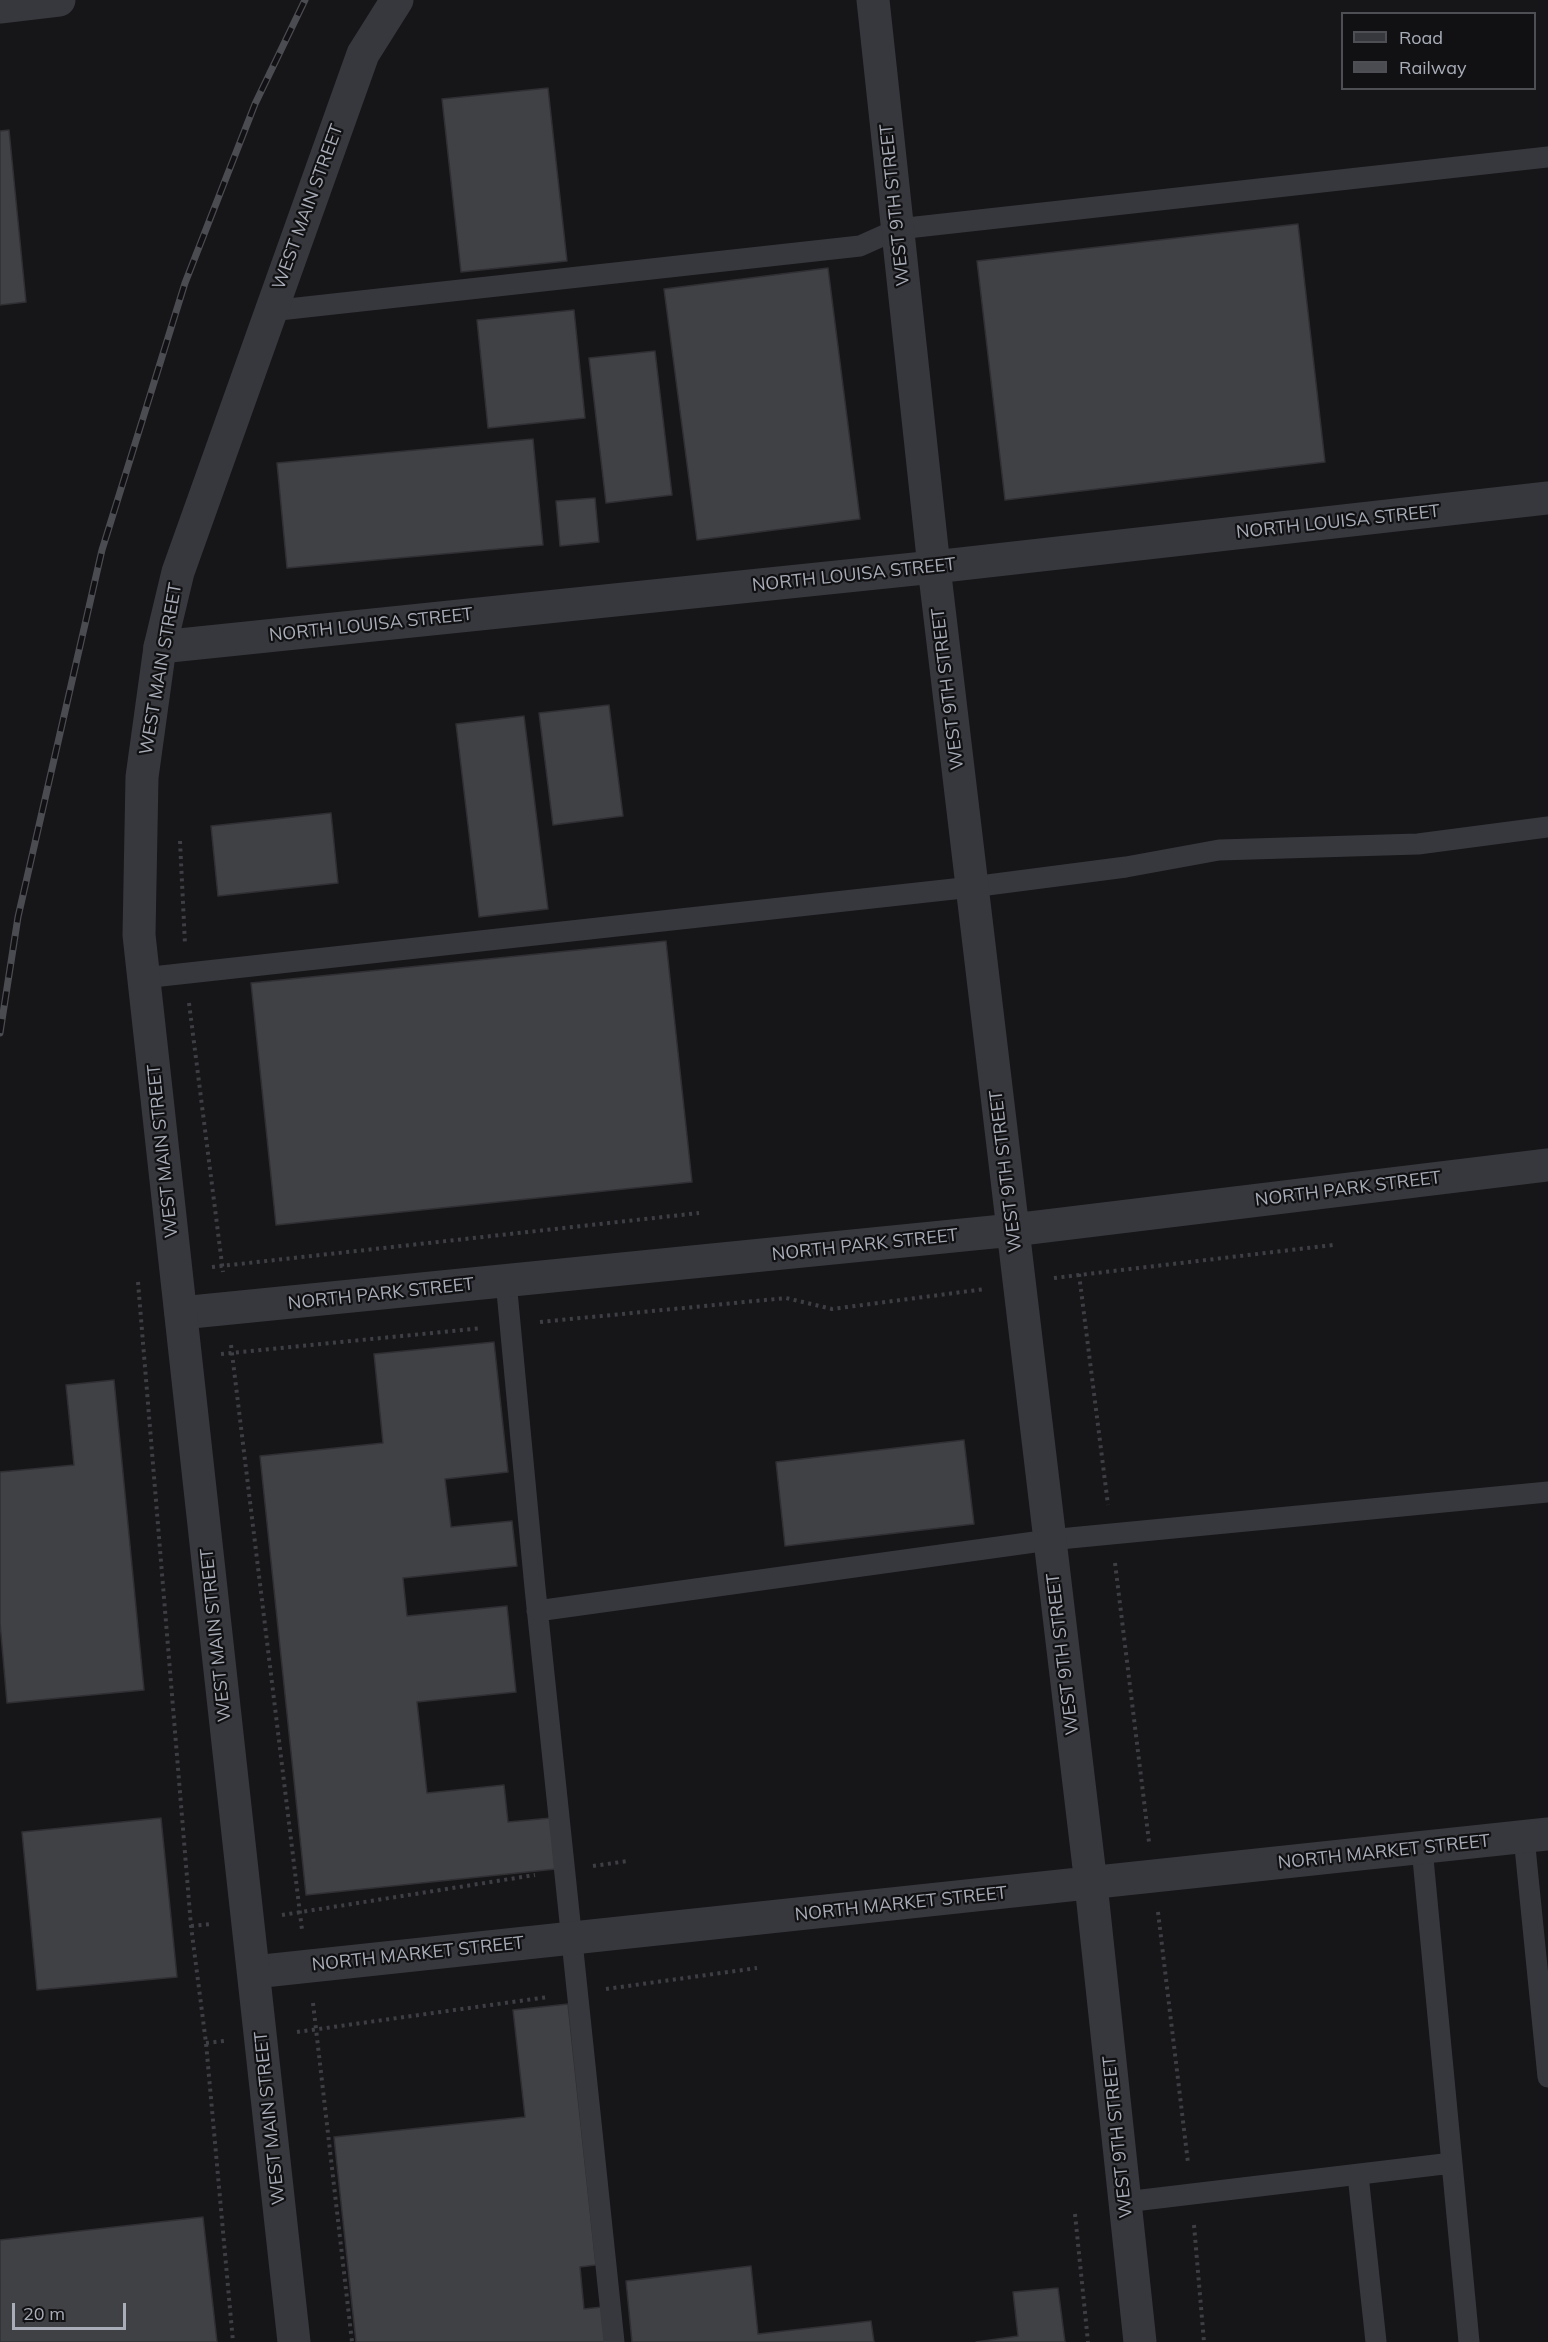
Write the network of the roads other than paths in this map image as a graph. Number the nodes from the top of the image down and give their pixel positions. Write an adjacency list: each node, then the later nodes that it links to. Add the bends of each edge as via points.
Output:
1 (397, 0): 7 (street, WEST MAIN STREET, via 363,54)
2 (873, 0): 6 (street, WEST 9TH STREET)
3 (49, 1): 4 (street)
4 (0, 7)
5 (1548, 158): 6 (lane)
6 (898, 229): 7 (lane, via 860,246); 9 (street, WEST 9TH STREET)
7 (270, 311): 10 (street, WEST MAIN STREET, via 178,572)
8 (1548, 498): 9 (street, NORTH LOUISA STREET)
9 (934, 567): 10 (street, NORTH LOUISA STREET); 12 (street, WEST 9TH STREET)
10 (160, 647): 13 (street, WEST MAIN STREET, via 142,777 139,935)
11 (1548, 827): 12 (lane, via 1418,844 1219,850 1126,867)
12 (972, 887): 13 (lane); 15 (street, WEST 9TH STREET)
13 (144, 978): 17 (street, WEST MAIN STREET)
14 (1548, 1165): 15 (street, NORTH PARK STREET)
15 (1013, 1230): 16 (street, NORTH PARK STREET); 19 (street, WEST 9TH STREET)
16 (506, 1281): 17 (street, NORTH PARK STREET); 20 (lane)
17 (181, 1313): 25 (street, WEST MAIN STREET)
18 (1548, 1492): 19 (lane)
19 (1050, 1540): 20 (lane); 23 (street, WEST 9TH STREET)
20 (537, 1611): 24 (lane)
21 (1536, 1836): 22 (street, NORTH MARKET STREET); 26 (lane)
22 (1422, 1848): 23 (street, NORTH MARKET STREET); 27 (lane)
23 (1091, 1884): 24 (street, NORTH MARKET STREET); 29 (street, WEST 9TH STREET)
24 (572, 1938): 25 (street, NORTH MARKET STREET); 31 (lane)
25 (254, 1972): 30 (street, WEST MAIN STREET)
26 (1548, 2077)
27 (1452, 2163): 28 (lane); 34 (lane)
28 (1358, 2175): 29 (lane); 33 (lane)
29 (1125, 2202): 32 (street, WEST 9TH STREET)
30 (294, 2342)
31 (614, 2342)
32 (1140, 2342)
33 (1376, 2342)
34 (1469, 2342)

